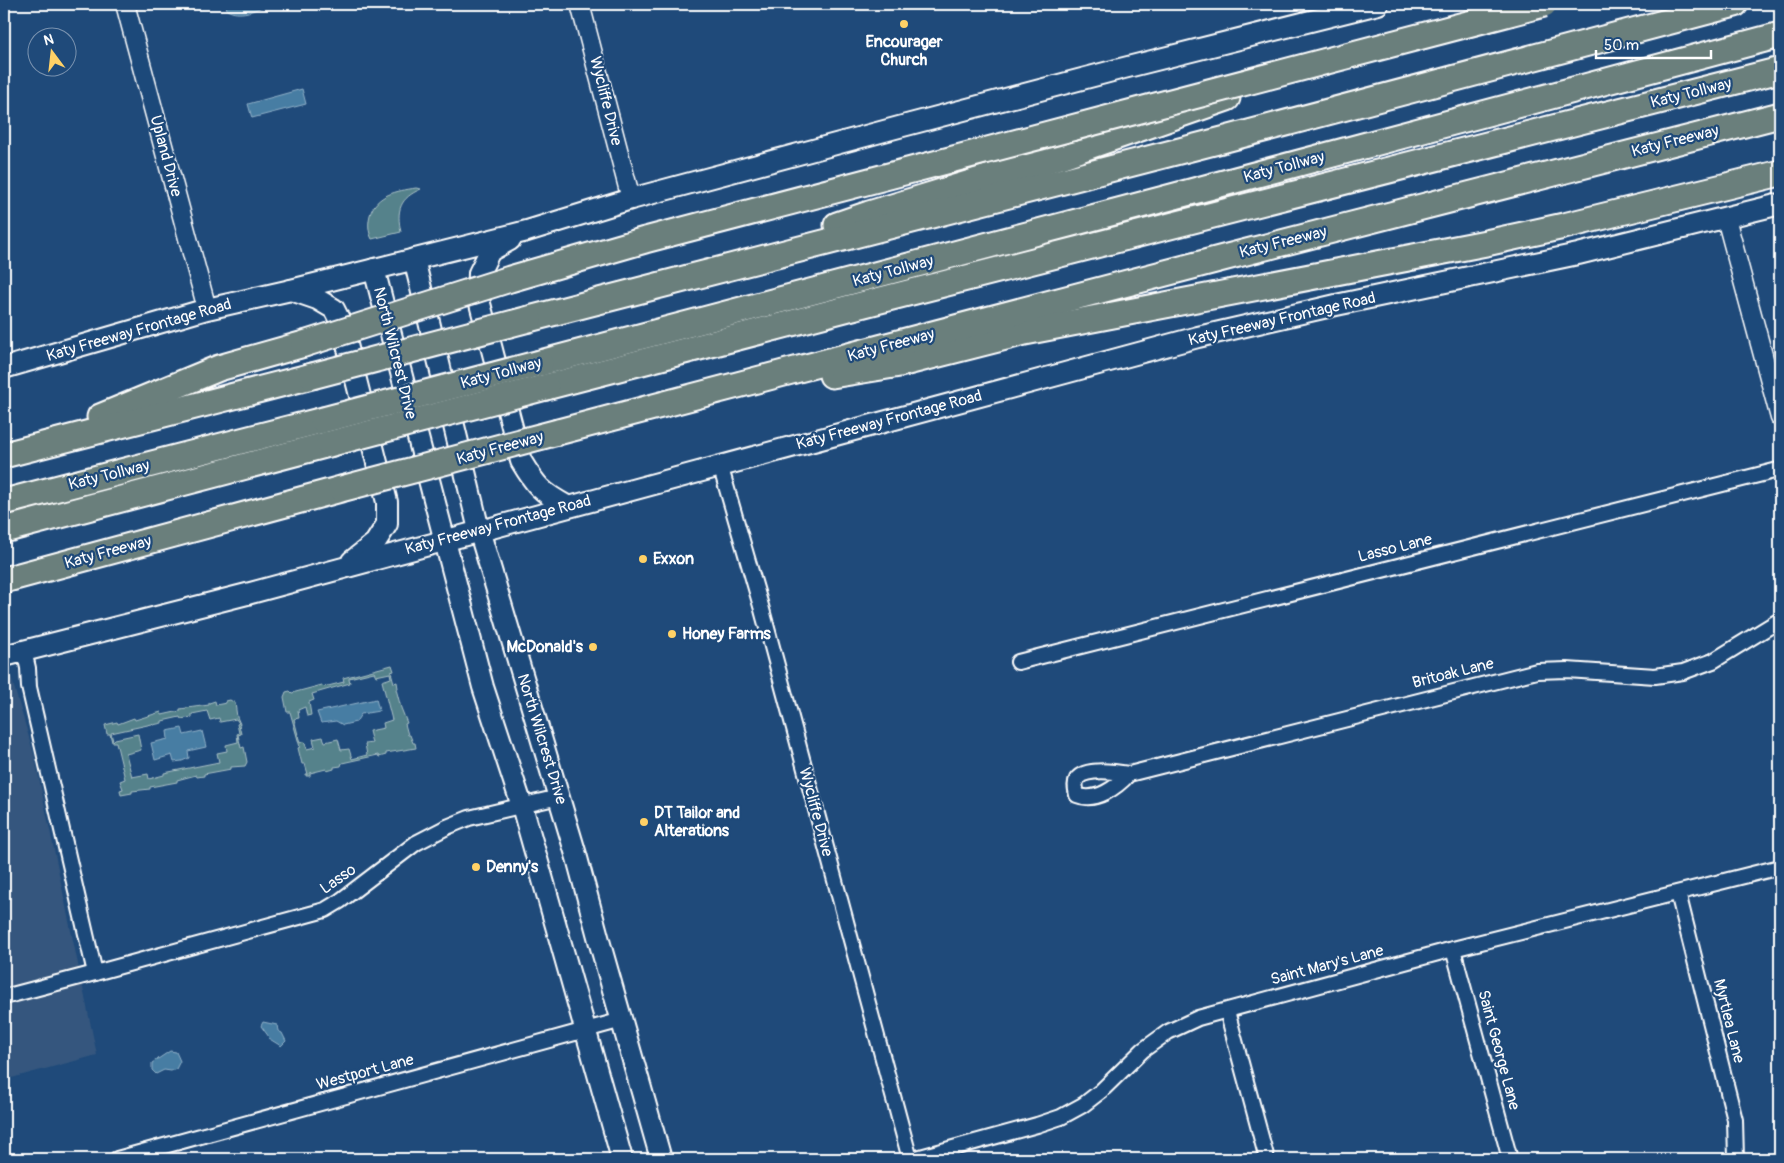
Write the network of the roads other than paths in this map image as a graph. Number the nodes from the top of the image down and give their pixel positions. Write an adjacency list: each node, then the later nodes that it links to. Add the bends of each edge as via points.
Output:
1 (125, 4): 19 (street, Upland Drive)
2 (580, 4): 11 (street, Wycliffe Drive)
3 (1378, 4): 11 (main road, Katy Freeway Frontage Road, via 1111,71)
4 (1501, 4): 17 (highway, via 1060,156 869,214)
5 (1544, 4): 23 (highway, bridge, via 645,240 494,284 219,368)
6 (1735, 4): 17 (highway)
7 (1780, 35): 26 (highway, Katy Tollway, bridge)
8 (1780, 70): 28 (highway, Katy Tollway, bridge, via 895,296)
9 (1780, 115): 21 (highway, Katy Freeway)
10 (1780, 173): 21 (highway, via 1477,245 1025,332 900,364)
11 (631, 199): 14 (main road, Katy Freeway Frontage Road)
12 (1780, 204): 13 (main road, Katy Freeway Frontage Road)
13 (1726, 218): 22 (street); 24 (main road, Katy Freeway Frontage Road, via 1578,254 1198,337)
14 (527, 231): 15 (main road, Katy Freeway Frontage Road); 27 (main road, via 490,251 479,273 478,296 521,461 533,482 546,495)
15 (414, 259): 16 (main road, Katy Freeway Frontage Road); 29 (main road, North Wilcrest Drive)
16 (374, 269): 18 (main road, Katy Freeway Frontage Road); 30 (main road, North Wilcrest Drive)
17 (680, 281): 23 (highway, bridge)
18 (291, 290): 19 (main road, Katy Freeway Frontage Road); 31 (main road, via 334,309 342,325 388,502 387,524 375,542)
19 (207, 309): 20 (main road, Katy Freeway Frontage Road)
20 (4, 368)
21 (684, 399): 32 (highway, Katy Freeway, bridge)
22 (1780, 418)
23 (9, 454)
24 (720, 465): 27 (main road, Katy Freeway Frontage Road); 53 (street, Wycliffe Drive)
25 (1780, 471): 38 (street, Lasso Lane)
26 (4, 502)
27 (567, 506): 29 (main road, Katy Freeway Frontage Road)
28 (4, 530)
29 (478, 530): 30 (main road, Katy Freeway Frontage Road); 40 (main road, North Wilcrest Drive)
30 (444, 540): 31 (main road, Katy Freeway Frontage Road); 41 (main road, North Wilcrest Drive, via 484,687)
31 (346, 566): 36 (main road, Katy Freeway Frontage Road)
32 (51, 568): 33 (highway, Katy Freeway); 34 (highway)
33 (4, 580)
34 (4, 588)
35 (1780, 620): 39 (street, Britoak Lane, via 1713,661 1682,672 1655,676 1537,671)
36 (24, 651): 37 (main road, Katy Freeway Frontage Road); 45 (street, via 29,687)
37 (4, 656)
38 (1018, 662)
39 (1129, 774)
40 (559, 797): 41 (street, Lasso); 48 (main road, North Wilcrest Drive)
41 (522, 806): 45 (street, Lasso, via 469,818 416,843 325,910); 49 (main road, North Wilcrest Drive)
42 (1780, 866): 43 (street, Saint Mary's Lane)
43 (1678, 893): 44 (street, Saint Mary's Lane); 56 (street, Myrtlea Lane, via 1735,1120)
44 (1454, 949): 47 (street, Saint Mary's Lane); 55 (street, Saint George Lane)
45 (95, 973): 46 (street, Lasso)
46 (4, 997)
47 (1227, 1011): 53 (street, Saint Mary's Lane, via 1198,1018 1168,1032 1144,1050 1102,1091 1061,1117); 54 (street)
48 (622, 1020): 49 (street, Westport Lane); 52 (main road, North Wilcrest Drive)
49 (585, 1029): 50 (street, Westport Lane); 51 (main road, North Wilcrest Drive)
50 (117, 1159)
51 (622, 1159)
52 (662, 1159)
53 (911, 1159)
54 (1267, 1159)
55 (1510, 1159)
56 (1736, 1159)

